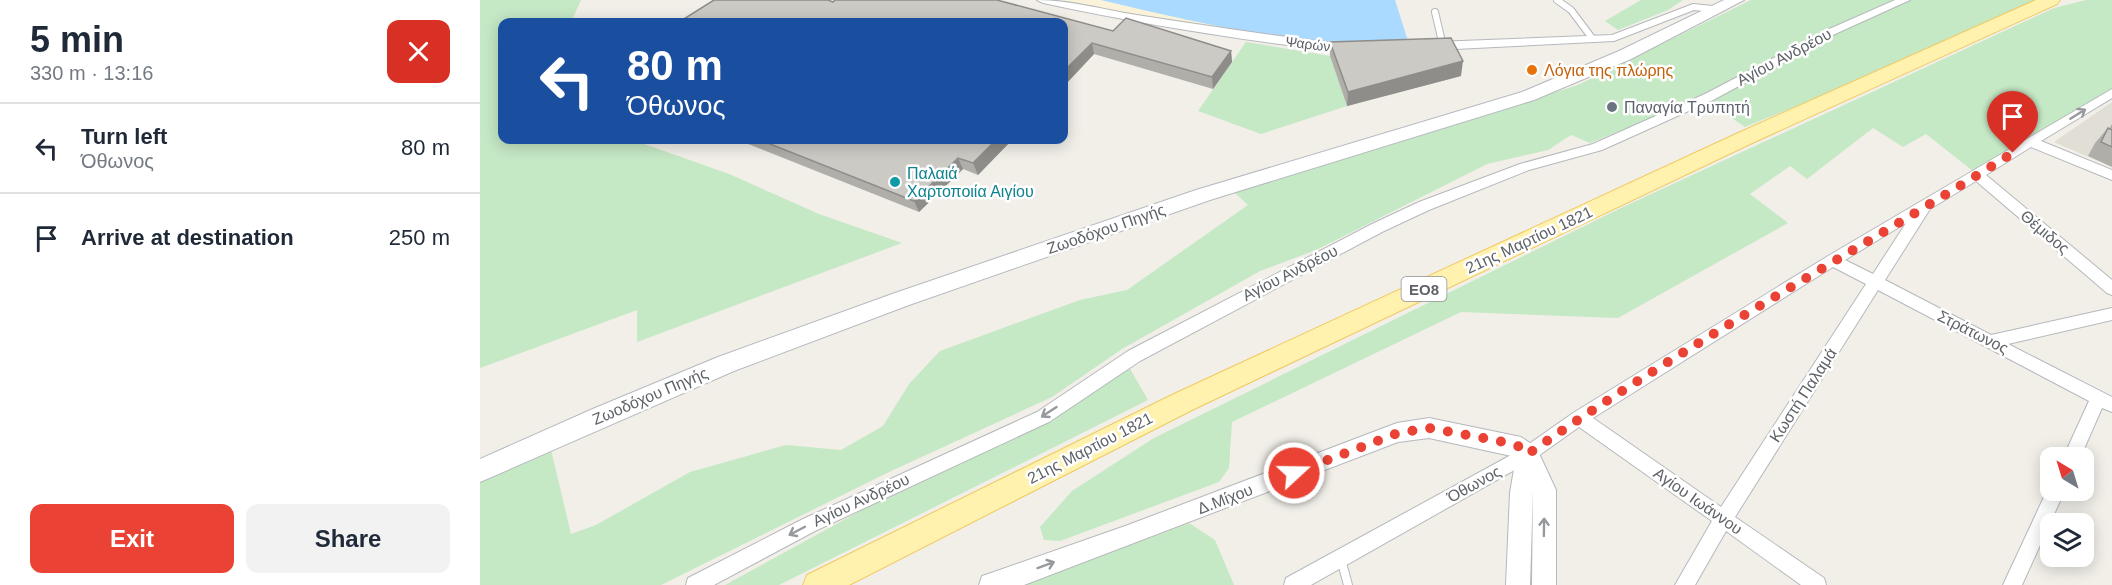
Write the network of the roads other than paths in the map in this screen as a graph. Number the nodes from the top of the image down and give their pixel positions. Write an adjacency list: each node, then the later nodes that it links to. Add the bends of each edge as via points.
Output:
1 (1043, 0): 11 (street, Ψαρών, via 1273,40)
2 (1557, 0): 8 (lane, via 1571,10)
3 (1736, 0): 6 (main road, Ζωοδόχου Πηγής)
4 (1904, 0): 30 (street, Αγίου Ανδρέου, one-way to 30, via 1831,32 1709,97 1597,147 1525,167 1424,206 1198,321 1097,379 1043,417 808,525)
5 (2051, 0): 31 (main road, 21ης Μαρτίου 1821 / ΕΟ8, via 1743,139 1184,402)
6 (1713, 9): 8 (street, via 1693,7 1633,33); 26 (main road, Ζωοδόχου Πηγής, via 1625,55 1528,96 1203,195 891,303 705,373)
7 (1435, 12): 9 (lane)
8 (1592, 38): 9 (street)
9 (1443, 46): 10 (street)
10 (1422, 47)
11 (1363, 49)
12 (2112, 93): 13 (street, Όθωνος, one-way to 12)
13 (2037, 138): 14 (street, Όθωνος); 15 (street)
14 (1978, 175): 16 (street, Όθωνος); 19 (street, Θέμιδος)
15 (2112, 175)
16 (1924, 206): 17 (street, Όθωνος); 18 (street, Κωστή Παλαμά)
17 (1833, 260): 18 (street, Στράτωνος); 23 (street, Όθωνος)
18 (1876, 282): 21 (street, Στράτωνος); 28 (street, Κωστή Παλαμά)
19 (2112, 289)
20 (2112, 314): 21 (street)
21 (1991, 341): 22 (street, Στράτωνος)
22 (2105, 401): 24 (street)
23 (1579, 418): 25 (street, Όθωνος); 28 (street, Αγίου Ιωάννου)
24 (2078, 447)
25 (1528, 454): 29 (street, Όθωνος); 32 (street, Δ.Μίχου, one-way to 25, via 1398,433 1429,428 1499,441 1521,447); 35 (street, via 1521,493); 36 (street, one-way to 25, via 1545,490)
26 (480, 471)
27 (2051, 501): 39 (street)
28 (1723, 519): 37 (street, Κωστή Παλαμά); 38 (street, Αγίου Ιωάννου)
29 (1340, 558): 33 (street, Όθωνος); 34 (lane)
30 (695, 585)
31 (818, 585)
32 (991, 585)
33 (1293, 585)
34 (1348, 585)
35 (1518, 585)
36 (1544, 585)
37 (1683, 585)
38 (1816, 585)
39 (2013, 585)

